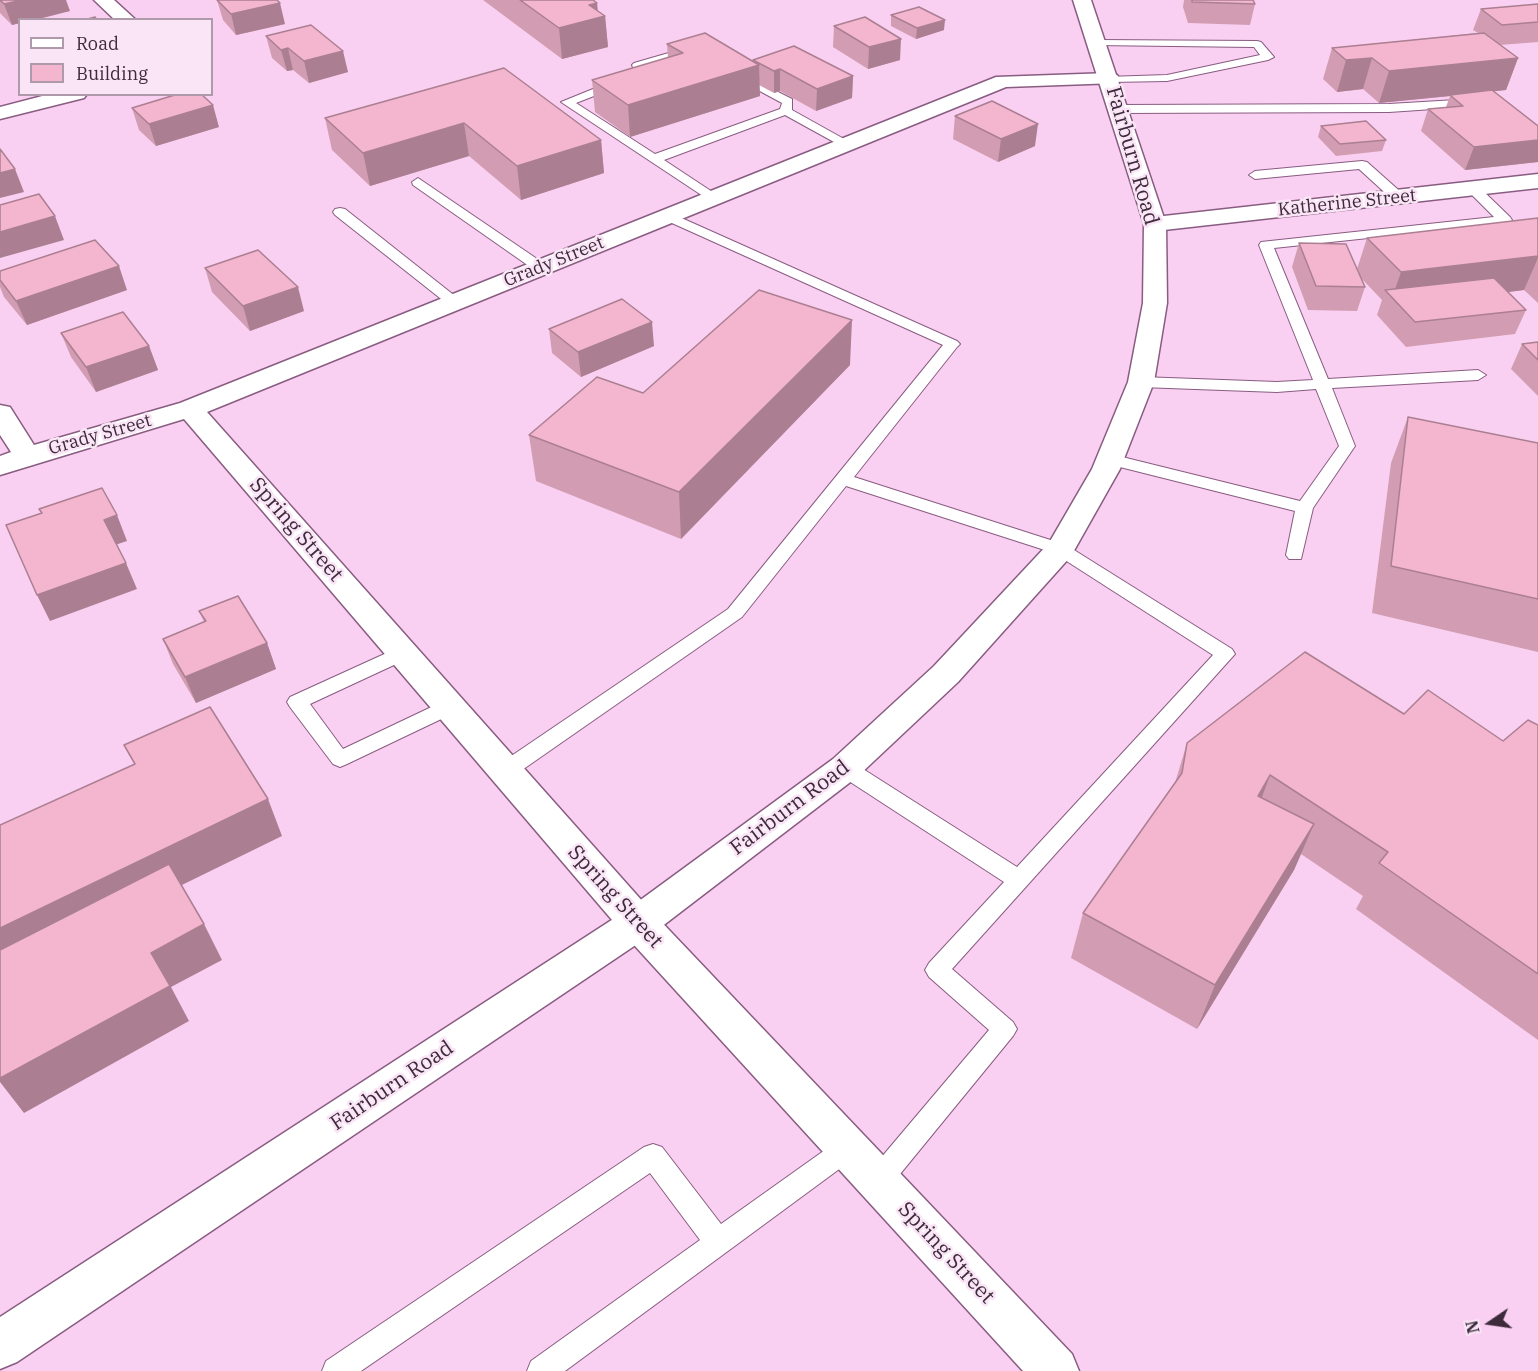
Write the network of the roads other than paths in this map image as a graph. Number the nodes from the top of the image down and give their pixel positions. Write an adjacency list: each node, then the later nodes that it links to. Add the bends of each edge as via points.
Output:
1 (103, 0): 3 (street)
2 (1082, 0): 4 (street, Fairburn Road)
3 (125, 18)
4 (1097, 43): 7 (street, Fairburn Road); 7 (lane, via 1257,44 1268,57 1167,78)
5 (701, 54): 14 (lane, via 691,48 638,64 641,74 567,102)
6 (721, 66): 11 (lane, via 788,102)
7 (1110, 79): 10 (street, Fairburn Road); 13 (street, Grady Street, via 1003,81)
8 (69, 96): 12 (street)
9 (1491, 102): 10 (lane, via 1389,108)
10 (1119, 109): 23 (street, Fairburn Road)
11 (786, 111): 13 (lane); 14 (lane)
12 (0, 113)
13 (847, 144): 20 (street, Grady Street)
14 (654, 159): 20 (lane)
15 (1255, 175): 19 (lane, via 1362,165)
16 (1538, 181): 18 (street, Katherine Street)
17 (418, 182): 24 (lane)
18 (1473, 189): 19 (street, Katherine Street); 28 (lane, via 1505,220 1266,245)
19 (1398, 197): 23 (street, Katherine Street)
20 (712, 198): 22 (street, Grady Street)
21 (340, 212): 25 (lane)
22 (668, 216): 24 (street, Grady Street); 34 (lane, via 952,344)
23 (1155, 224): 27 (street, Fairburn Road, via 1155,303)
24 (541, 268): 25 (street, Grady Street)
25 (455, 303): 29 (street, Grady Street)
26 (1478, 375): 28 (lane)
27 (1141, 382): 28 (lane, via 1277,387); 32 (street, Fairburn Road)
28 (1320, 384): 35 (lane, via 1347,446)
29 (190, 409): 31 (street, Grady Street); 38 (street, Spring Street)
30 (0, 413): 31 (street)
31 (27, 456): 33 (street, Grady Street)
32 (1110, 459): 35 (lane); 36 (street, Fairburn Road)
33 (0, 466)
34 (842, 479): 36 (lane); 41 (lane, via 735,613)
35 (1304, 508): 37 (lane)
36 (1060, 549): 40 (street, Fairburn Road, via 946,674); 42 (lane, via 1225,654)
37 (1295, 555)
38 (402, 653): 39 (street, Spring Street); 39 (lane, via 297,702 340,759)
39 (449, 706): 41 (street, Spring Street)
40 (845, 768): 42 (lane); 43 (street, Fairburn Road)
41 (505, 771): 43 (street, Spring Street)
42 (1019, 880): 45 (lane, via 937,970 1005,1029)
43 (638, 923): 44 (street, Spring Street); 47 (street, Fairburn Road)
44 (848, 1148): 45 (street, Spring Street); 46 (lane)
45 (878, 1181): 50 (street, Spring Street)
46 (718, 1242): 48 (lane, via 653,1156); 49 (lane)
47 (0, 1345)
48 (336, 1371)
49 (541, 1371)
50 (1055, 1371)

